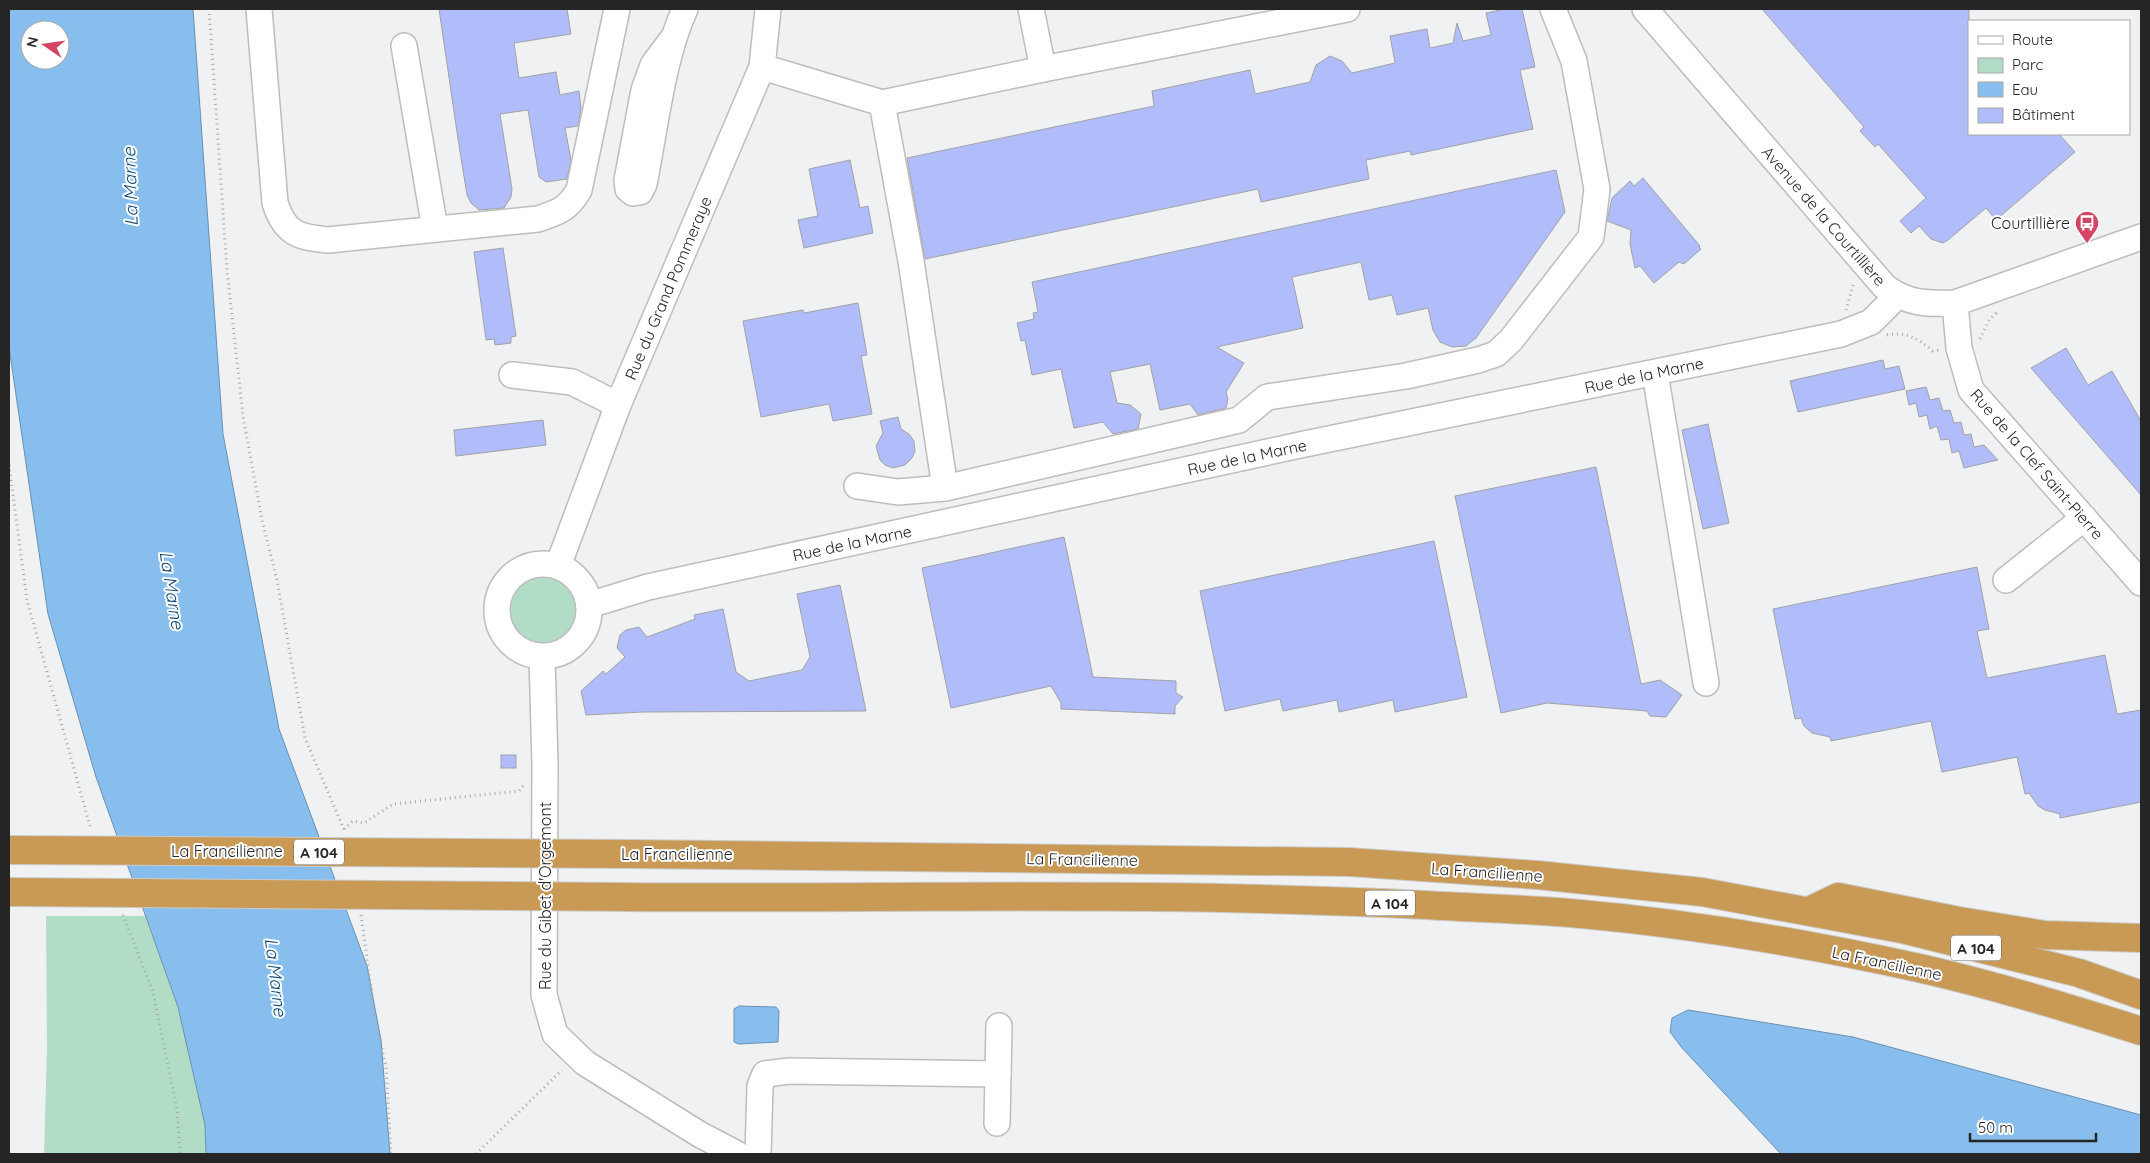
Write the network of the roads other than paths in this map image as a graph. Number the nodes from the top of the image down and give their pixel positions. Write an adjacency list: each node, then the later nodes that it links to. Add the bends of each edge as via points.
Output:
1 (259, 9): 14 (street, via 275,203 281,221 293,232 308,238 328,240)
2 (617, 9): 14 (street, via 579,190 572,203 538,219)
3 (684, 9): 9 (street)
4 (768, 9): 11 (street, Rue du Grand Pommeraye)
5 (1032, 9): 12 (street)
6 (1347, 9): 12 (street)
7 (1553, 9): 22 (street, via 1574,61 1597,188 1591,238 1511,340 1496,354 1406,376 1267,398 1238,420)
8 (1644, 9): 16 (street, Avenue de la Courtillière, via 1884,286)
9 (674, 37): 9 (street, via 644,184 640,192 633,193 628,189 626,180 644,90 653,65)
10 (404, 46): 14 (street)
11 (762, 67): 13 (street); 20 (street, Rue du Grand Pommeraye)
12 (1043, 68): 13 (street)
13 (882, 103): 22 (street, via 911,262)
14 (435, 230)
15 (2141, 237): 17 (street, Avenue de la Courtillière)
16 (1897, 296): 17 (street, Avenue de la Courtillière, via 1932,304); 18 (street, Rue de la Marne, via 1871,322 1849,332)
17 (1955, 303): 23 (street, Rue de la Clef Saint-Pierre, via 1959,348 1971,390)
18 (1655, 373): 27 (street, Rue de la Marne, via 1300,445 881,536 648,587); 29 (street)
19 (512, 375): 20 (street, via 572,382)
20 (618, 405): 24 (street, Rue du Grand Pommeraye)
21 (857, 486): 22 (street, via 898,492)
22 (945, 488)
23 (2084, 518): 25 (street); 26 (street, Rue de la Clef Saint-Pierre)
24 (558, 566): 27 (street, via 579,581); 28 (street, via 527,567 513,575 497,602 497,618 502,633 526,654)
25 (2006, 580)
26 (2141, 583)
27 (589, 605): 28 (street, via 588,621 582,636 557,655)
28 (542, 657): 39 (street, Rue du Gibet d'Orgemont, via 544,995 555,1034 585,1063)
29 (1706, 683)
30 (9, 850): 32 (highway, La Francilienne / A 104, bridge, via 1349,862 1537,875 1702,892)
31 (9, 892): 36 (highway, La Francilienne / A 104, bridge, via 1143,897 1346,901 1570,913 1689,927 1922,969)
32 (1809, 911): 33 (highway, via 1838,897 2046,935); 34 (highway, La Francilienne / A 104, via 1902,929 2060,969)
33 (2141, 938)
34 (2141, 996)
35 (999, 1026): 37 (street)
36 (2141, 1030)
37 (998, 1074): 38 (street); 40 (street, via 789,1071 764,1074 760,1086)
38 (997, 1123)
39 (737, 1154)
40 (758, 1154)

